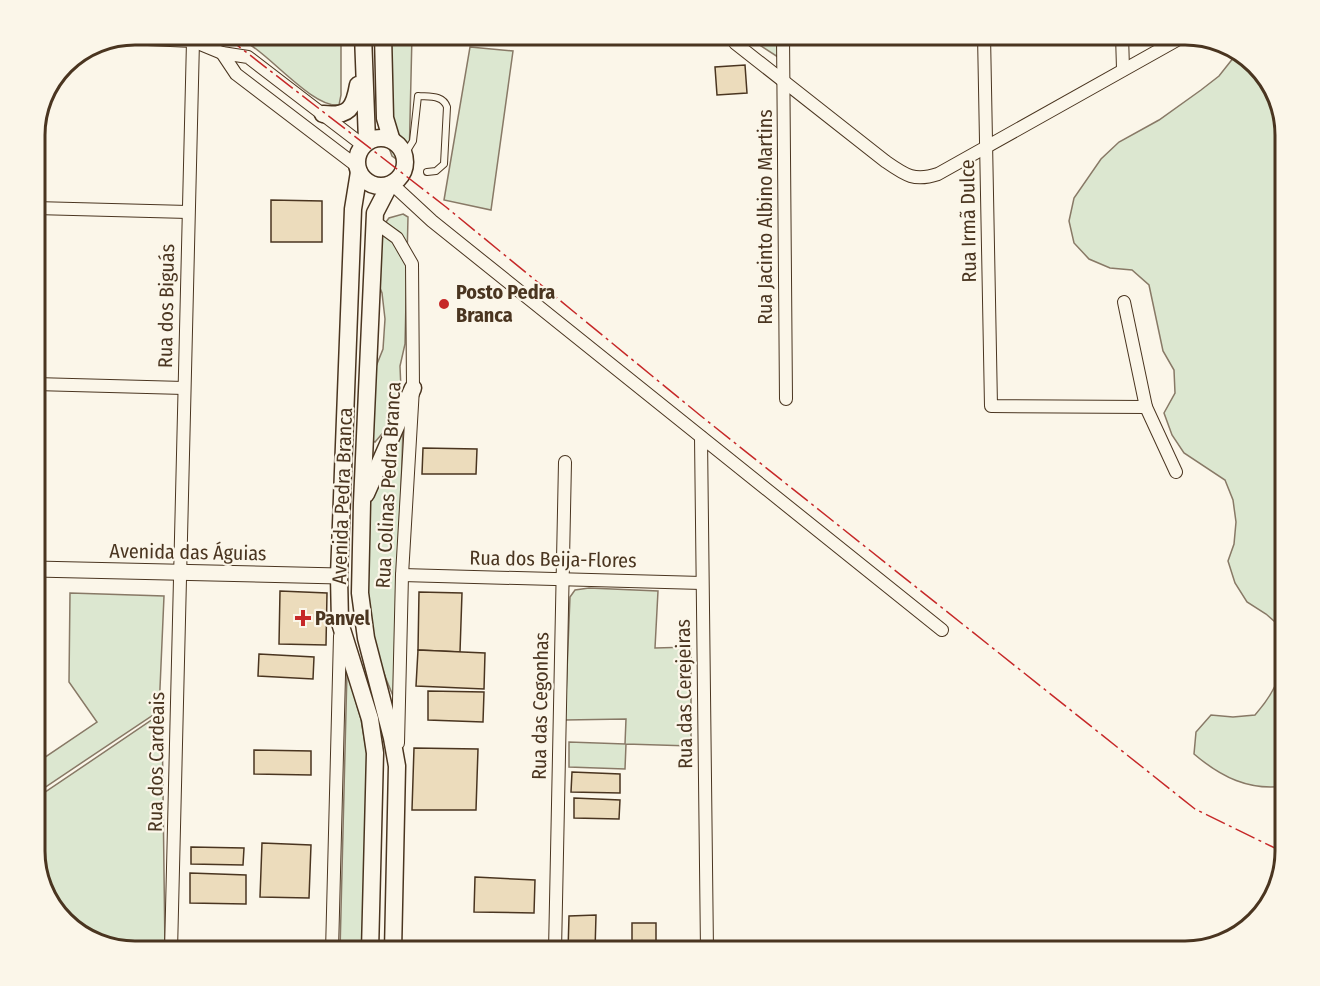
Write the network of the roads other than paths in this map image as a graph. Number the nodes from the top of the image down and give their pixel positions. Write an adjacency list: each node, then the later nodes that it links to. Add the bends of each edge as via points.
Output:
1 (193, 45): 23 (street, Rua dos Biguás)
2 (203, 45): 11 (street)
3 (362, 45): 14 (main road, via 354,104 337,116)
4 (363, 45): 16 (main road)
5 (383, 45): 15 (main road, via 385,118)
6 (738, 45): 13 (street)
7 (783, 45): 13 (street, Rua Jacinto Albino Martins)
8 (984, 45): 17 (street, Rua Irmã Dulce)
9 (1122, 45): 12 (street)
10 (1167, 45): 12 (street)
11 (222, 53): 14 (street, via 248,57); 19 (street, via 236,74)
12 (1123, 69): 17 (street)
13 (784, 80): 17 (street, via 909,176 938,174); 29 (street, Rua Jacinto Albino Martins)
14 (323, 114): 16 (street)
15 (391, 138): 16 (main road); 18 (main road)
16 (365, 144): 19 (main road, via 358,153)
17 (987, 146): 30 (street, Rua Irmã Dulce, via 991,406)
18 (405, 154): 20 (lane, via 413,141 418,96 441,98 447,107 444,164); 21 (main road, via 405,170)
19 (358, 170): 21 (main road, via 366,181); 38 (main road, Avenida Pedra Branca, via 352,209)
20 (427, 172)
21 (391, 185): 24 (main road, Avenida Pedra Branca, via 375,213); 31 (street)
22 (45, 208): 23 (street)
23 (188, 212): 27 (street, Rua dos Biguás)
24 (375, 222): 28 (street, Rua Colinas Pedra Branca, via 397,238 412,264); 34 (main road, Avenida Pedra Branca)
25 (1124, 302): 30 (street)
26 (45, 384): 27 (street)
27 (184, 388): 36 (street, Rua dos Biguás)
28 (413, 388): 34 (main road); 37 (street, Rua Colinas Pedra Branca)
29 (786, 399)
30 (1146, 407): 33 (street)
31 (700, 437): 40 (street, Rua das Cerejeiras); 42 (street)
32 (565, 462): 39 (street, Rua das Cegonhas)
33 (1176, 472)
34 (362, 503): 43 (main road, Avenida Pedra Branca, via 361,604)
35 (45, 569): 36 (street, Avenida das Águias)
36 (179, 572): 38 (street, Avenida das Águias); 44 (street, Rua dos Cardeais)
37 (402, 575): 39 (street, Rua dos Beija-Flores); 43 (street, Rua Colinas Pedra Branca)
38 (339, 576): 41 (main road, Avenida Pedra Branca)
39 (563, 579): 40 (street, Rua dos Beija-Flores); 48 (street, Rua das Cegonhas)
40 (702, 583): 49 (street, Rua das Cerejeiras)
41 (340, 623): 45 (street, Avenida Pedra Branca); 46 (main road, Avenida Pedra Branca, via 374,735)
42 (942, 630)
43 (397, 766): 47 (main road, Avenida Pedra Branca)
44 (171, 941)
45 (332, 941)
46 (370, 941)
47 (393, 941)
48 (555, 941)
49 (707, 941)

